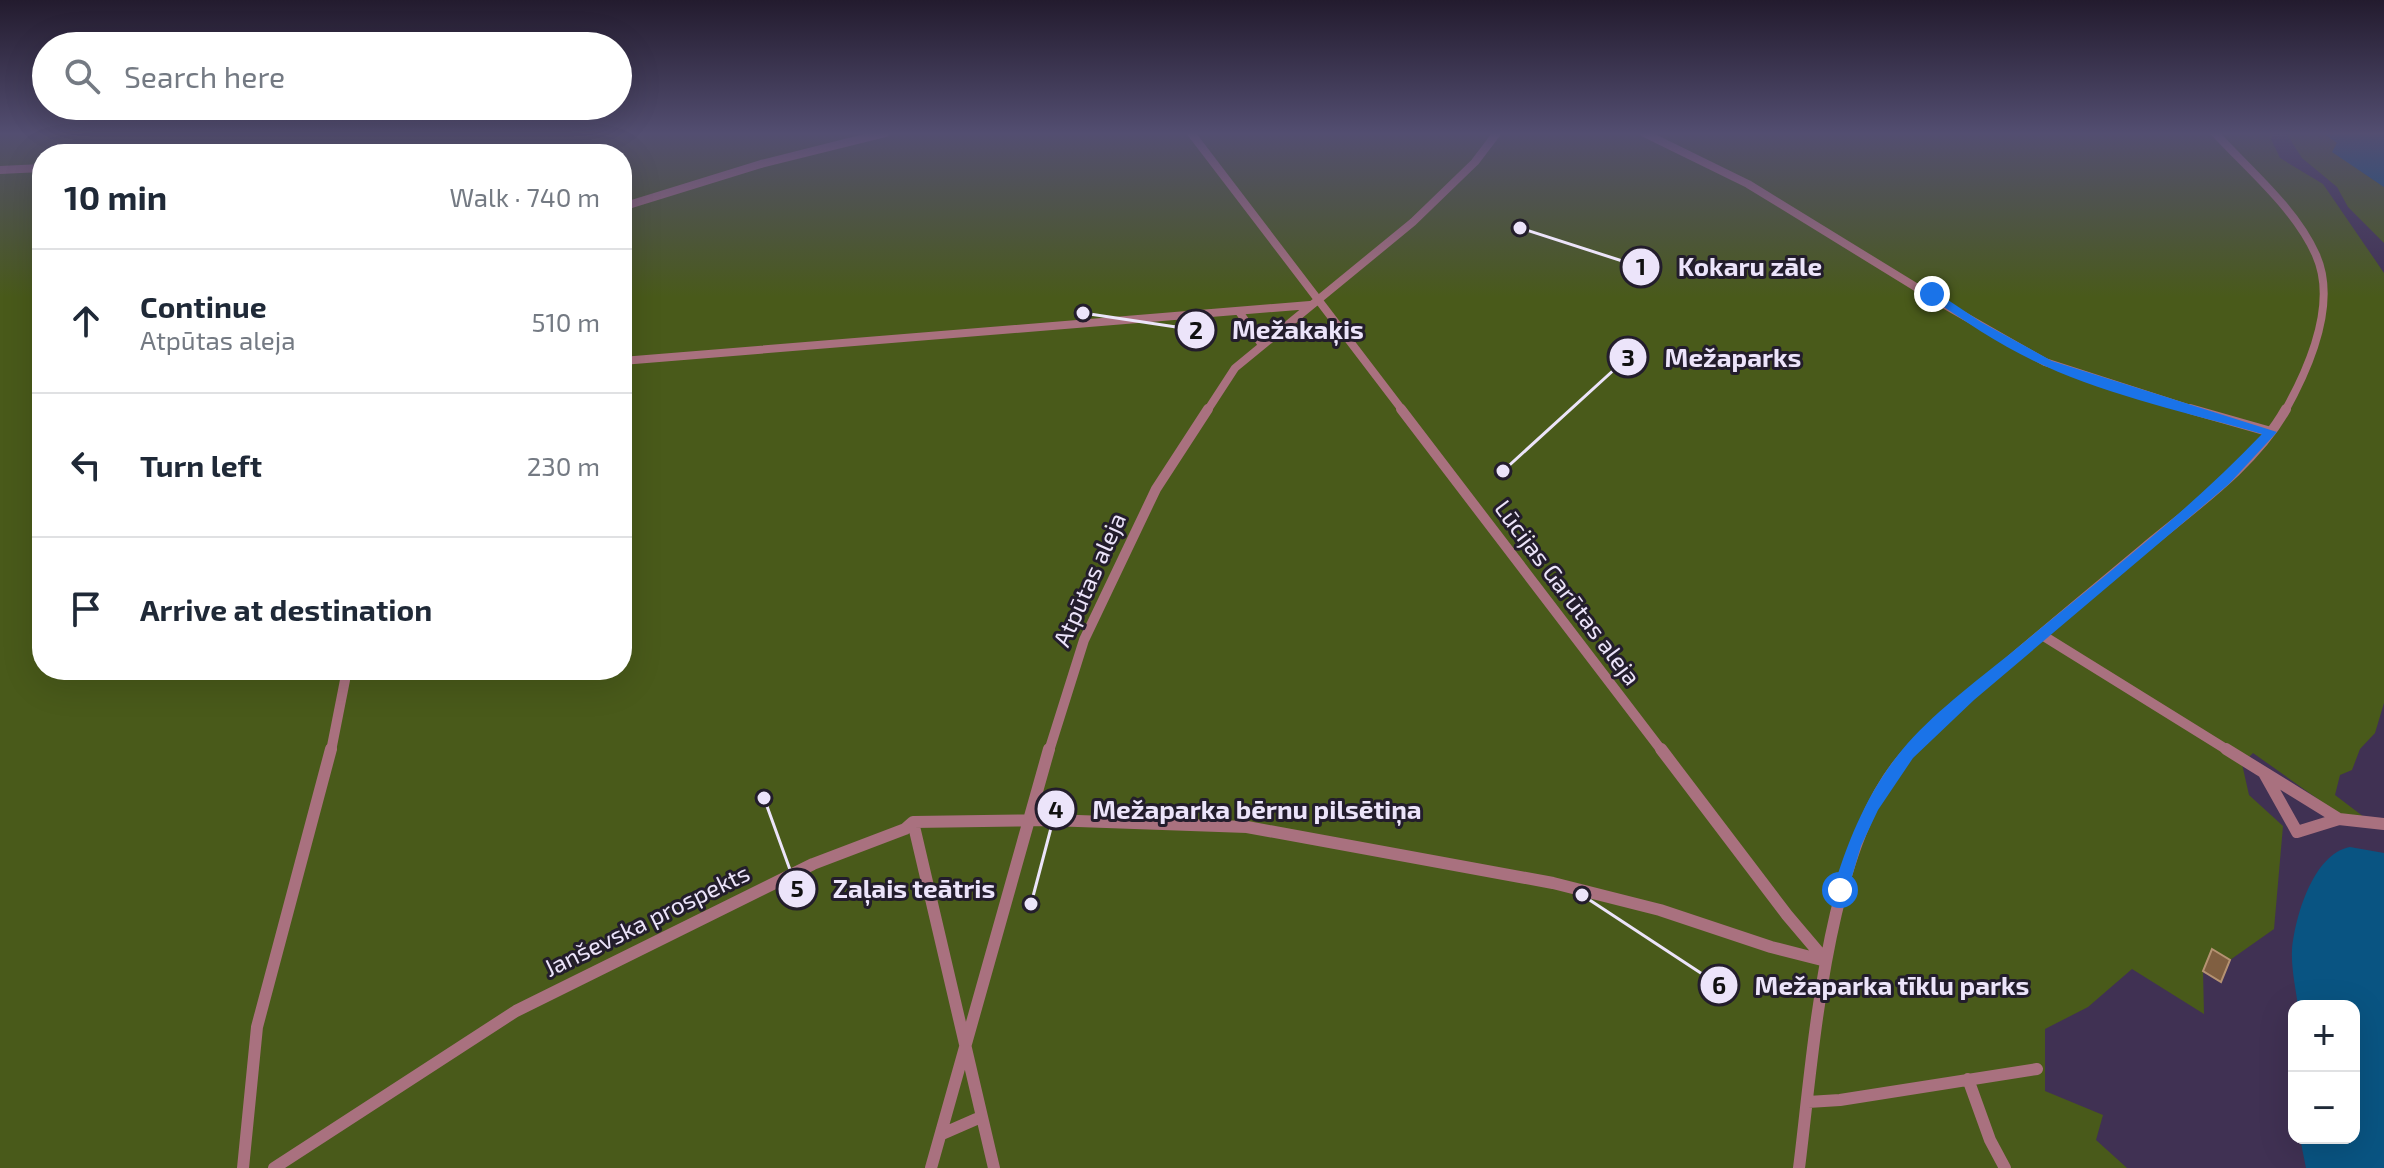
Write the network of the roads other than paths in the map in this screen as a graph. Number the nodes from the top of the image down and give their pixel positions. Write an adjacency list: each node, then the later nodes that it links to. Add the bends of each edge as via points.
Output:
1 (685, 188): 6 (street)
2 (1230, 188): 7 (street, Lūcijas Garūtas aleja)
3 (1451, 188): 7 (street, Atpūtas aleja)
4 (1751, 188): 11 (street, via 2048,364)
5 (2266, 188): 11 (street, via 2310,243 2321,268 2325,306 2305,376)
6 (632, 204)
7 (1314, 303): 8 (street); 9 (street, Atpūtas aleja); 19 (street, Lūcijas Garūtas aleja)
8 (1240, 313): 9 (street); 10 (street)
9 (1262, 345): 16 (street, Atpūtas aleja, via 1235,368 1211,400 1156,489 1084,640)
10 (632, 360)
11 (2271, 432): 12 (street, via 2224,481)
12 (2042, 635): 14 (street); 19 (street, via 1908,753 1872,806 1840,890)
13 (345, 680): 26 (street, via 323,788 257,1027)
14 (2264, 773): 15 (street); 15 (street, via 2297,832)
15 (2339, 819): 18 (street)
16 (1029, 820): 17 (street, Janševska prospekts); 19 (street, Janševska prospekts, via 1247,827 1351,844 1553,883); 20 (street, Atpūtas aleja)
17 (913, 822): 20 (street); 27 (street, Janševska prospekts, via 813,864 516,1011)
18 (2384, 824)
19 (1826, 961): 23 (street)
20 (966, 1050): 24 (street); 25 (street, Atpūtas aleja)
21 (2037, 1069): 22 (street)
22 (1968, 1079): 23 (street); 31 (street)
23 (1808, 1102): 30 (street)
24 (981, 1117): 25 (street); 29 (street)
25 (942, 1134): 28 (street, Atpūtas aleja)
26 (243, 1168)
27 (274, 1168)
28 (931, 1168)
29 (994, 1168)
30 (1799, 1168)
31 (2005, 1168)

